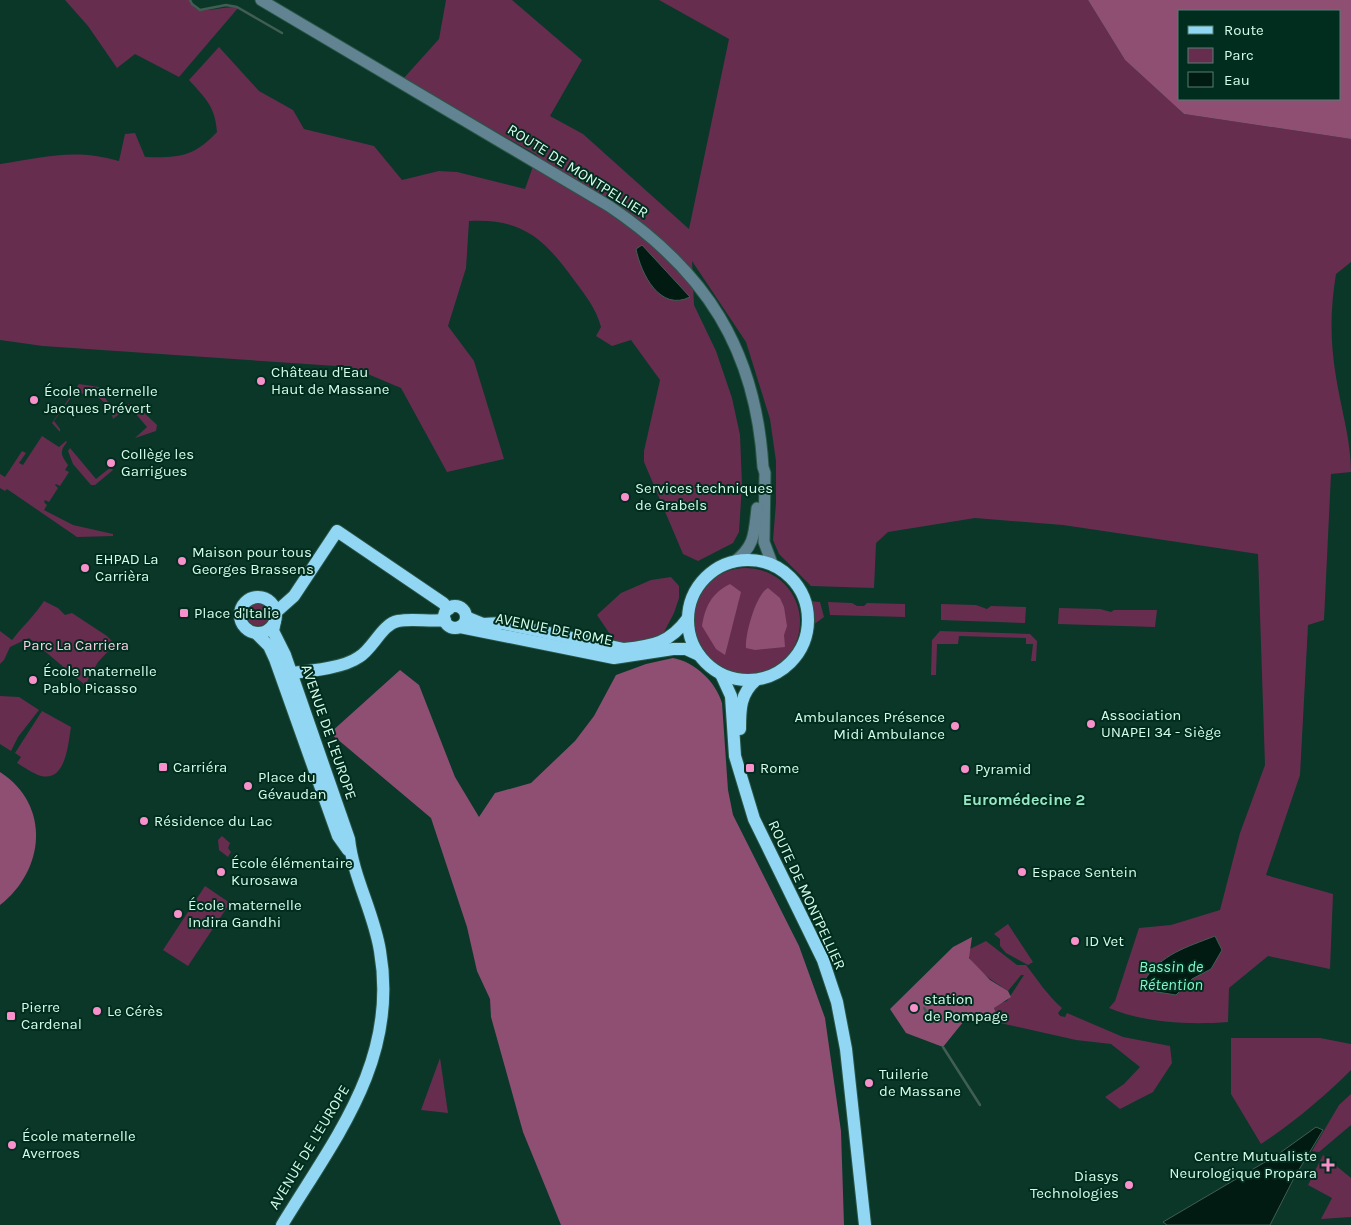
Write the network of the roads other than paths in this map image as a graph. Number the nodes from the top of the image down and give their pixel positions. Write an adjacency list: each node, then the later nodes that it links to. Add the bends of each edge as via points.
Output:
1 (260, 0): 2 (street, ROUTE DE MONTPELLIER, via 609,206 662,245 712,304 738,356 760,428)
2 (763, 467): 3 (street, ROUTE DE MONTPELLIER, via 753,542); 4 (street, ROUTE DE MONTPELLIER, via 764,542)
3 (734, 562): 4 (main road); 7 (main road, via 712,572 701,583 693,596)
4 (772, 566): 13 (main road, via 791,579 803,598 806,633 795,657 784,668)
5 (447, 614): 6 (main road, via 443,603 337,531 294,596); 8 (main road, via 451,627); 8 (main road, via 454,606 460,608); 11 (main road, via 397,621 358,658)
6 (276, 616): 9 (main road, via 267,631); 9 (main road, via 273,604 265,598 255,596 245,601 240,613 241,622); 11 (main road, AVENUE DE L'EUROPE, via 273,631)
7 (688, 618): 8 (main road, AVENUE DE ROME, via 670,639 624,649 501,624); 10 (main road, via 691,638)
8 (463, 622): 10 (main road, AVENUE DE ROME, via 614,658 673,649 686,649)
9 (256, 633): 15 (main road, AVENUE DE L'EUROPE, via 269,646 275,659 338,836)
10 (699, 655): 12 (main road)
11 (291, 673): 15 (main road, AVENUE DE L'EUROPE, via 349,839)
12 (721, 674): 13 (main road, via 738,680); 14 (main road, ROUTE DE MONTPELLIER, via 731,696 735,756)
13 (756, 680): 14 (main road, ROUTE DE MONTPELLIER, via 743,694 741,702)
14 (739, 766): 16 (main road, ROUTE DE MONTPELLIER, via 754,819 823,960 837,1002 857,1134)
15 (350, 854): 17 (main road, AVENUE DE L'EUROPE, via 380,952 384,1000 379,1041 358,1100)
16 (860, 1187): 18 (main road, ROUTE DE MONTPELLIER); 19 (main road, ROUTE DE MONTPELLIER)
17 (282, 1225)
18 (859, 1225)
19 (865, 1225)

